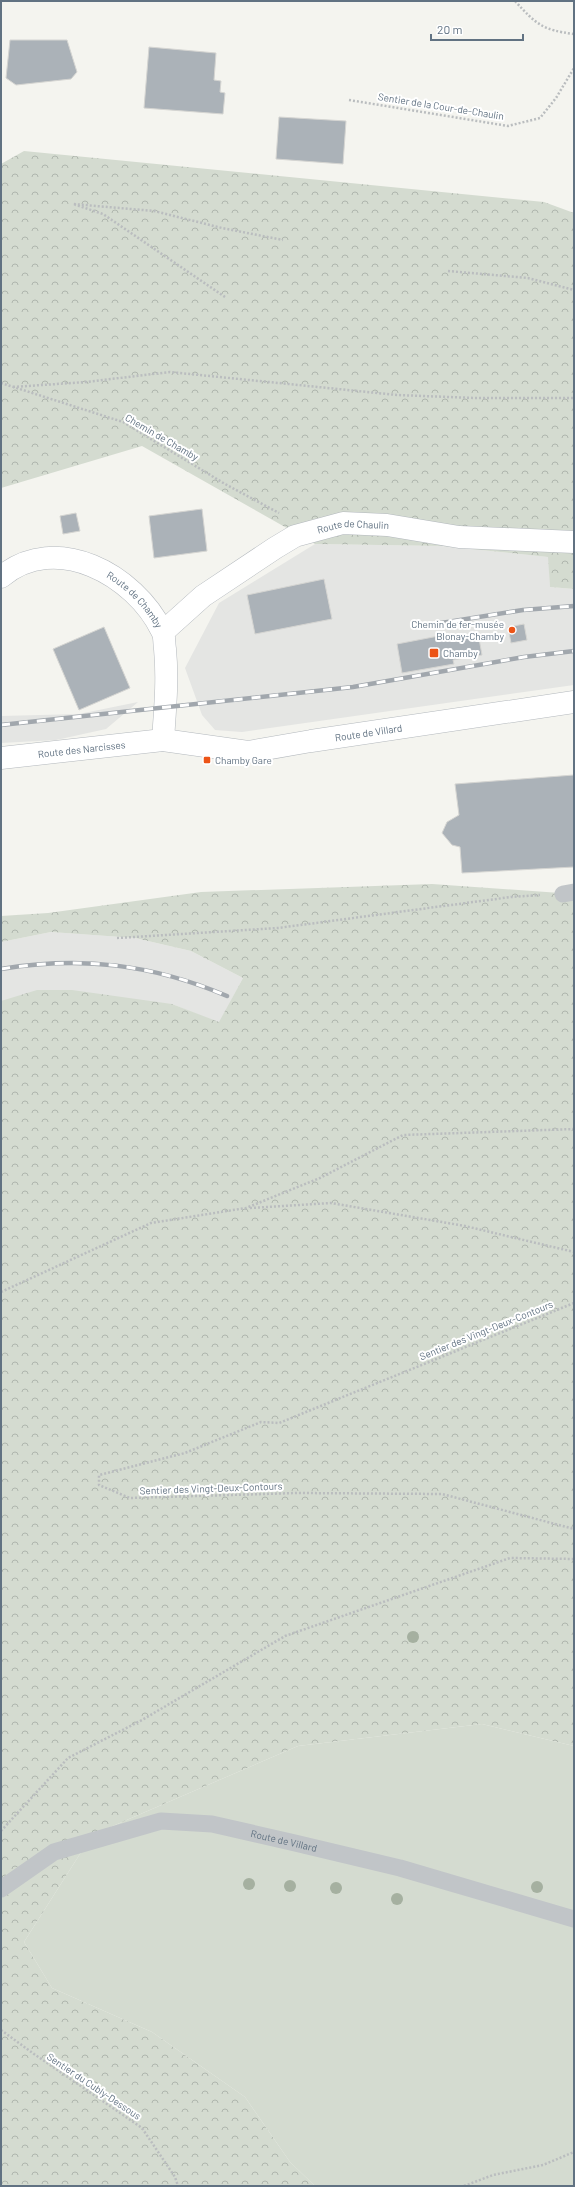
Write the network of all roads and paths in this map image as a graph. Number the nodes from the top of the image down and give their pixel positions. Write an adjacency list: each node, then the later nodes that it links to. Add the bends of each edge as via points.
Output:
1 (515, 1): 2 (path, via 536,24)
2 (574, 34)
3 (574, 68): 4 (path, Sentier de la Cour-de-Chaulin, via 540,118 508,126)
4 (349, 100)
5 (283, 240): 8 (path, via 154,211 73,204 103,214)
6 (448, 271): 7 (path, via 528,278)
7 (574, 290)
8 (225, 297)
9 (1, 383): 10 (path, Chemin de Chamby)
10 (13, 386): 11 (path, via 86,382 170,372 397,395); 12 (path, Chemin de Chamby, via 123,422 225,484 282,514)
11 (574, 398)
12 (295, 536): 13 (street, Route de Chaulin, via 343,523 388,525 459,537); 15 (street, Route de Chaulin, via 203,596)
13 (574, 542)
14 (1, 577): 15 (street, Route de Chamby, via 34,560 61,558 85,562 107,572 144,603)
15 (163, 632): 17 (street, Route de Chamby, via 167,684)
16 (574, 702): 17 (street, Route de Villard, via 248,752)
17 (163, 740): 18 (street, Route des Narcisses)
18 (1, 758)
19 (568, 893): 20 (path, via 511,897 278,928)
20 (116, 938)
21 (574, 1129): 22 (path, via 403,1135 320,1178)
22 (246, 1208): 23 (path, via 331,1203 465,1226); 24 (path, via 151,1222)
23 (574, 1252)
24 (1, 1292)
25 (574, 1303): 26 (path, Sentier des Vingt-Deux-Contours, via 279,1423 261,1422 185,1453 99,1475 99,1485 130,1498 297,1493 442,1494)
26 (574, 1528)
27 (574, 1559): 28 (path, via 510,1558 285,1636 142,1720 68,1758)
28 (1, 1831)
29 (1, 1889): 30 (lane, Route de Villard, via 54,1852 161,1821 212,1824 295,1843 400,1868)
30 (574, 1919)
31 (1, 2030): 33 (path, Sentier du Cubly-Dessous, via 142,2128 175,2177)
32 (574, 2152): 34 (path, via 542,2165 493,2175)
33 (178, 2186)
34 (464, 2186)

